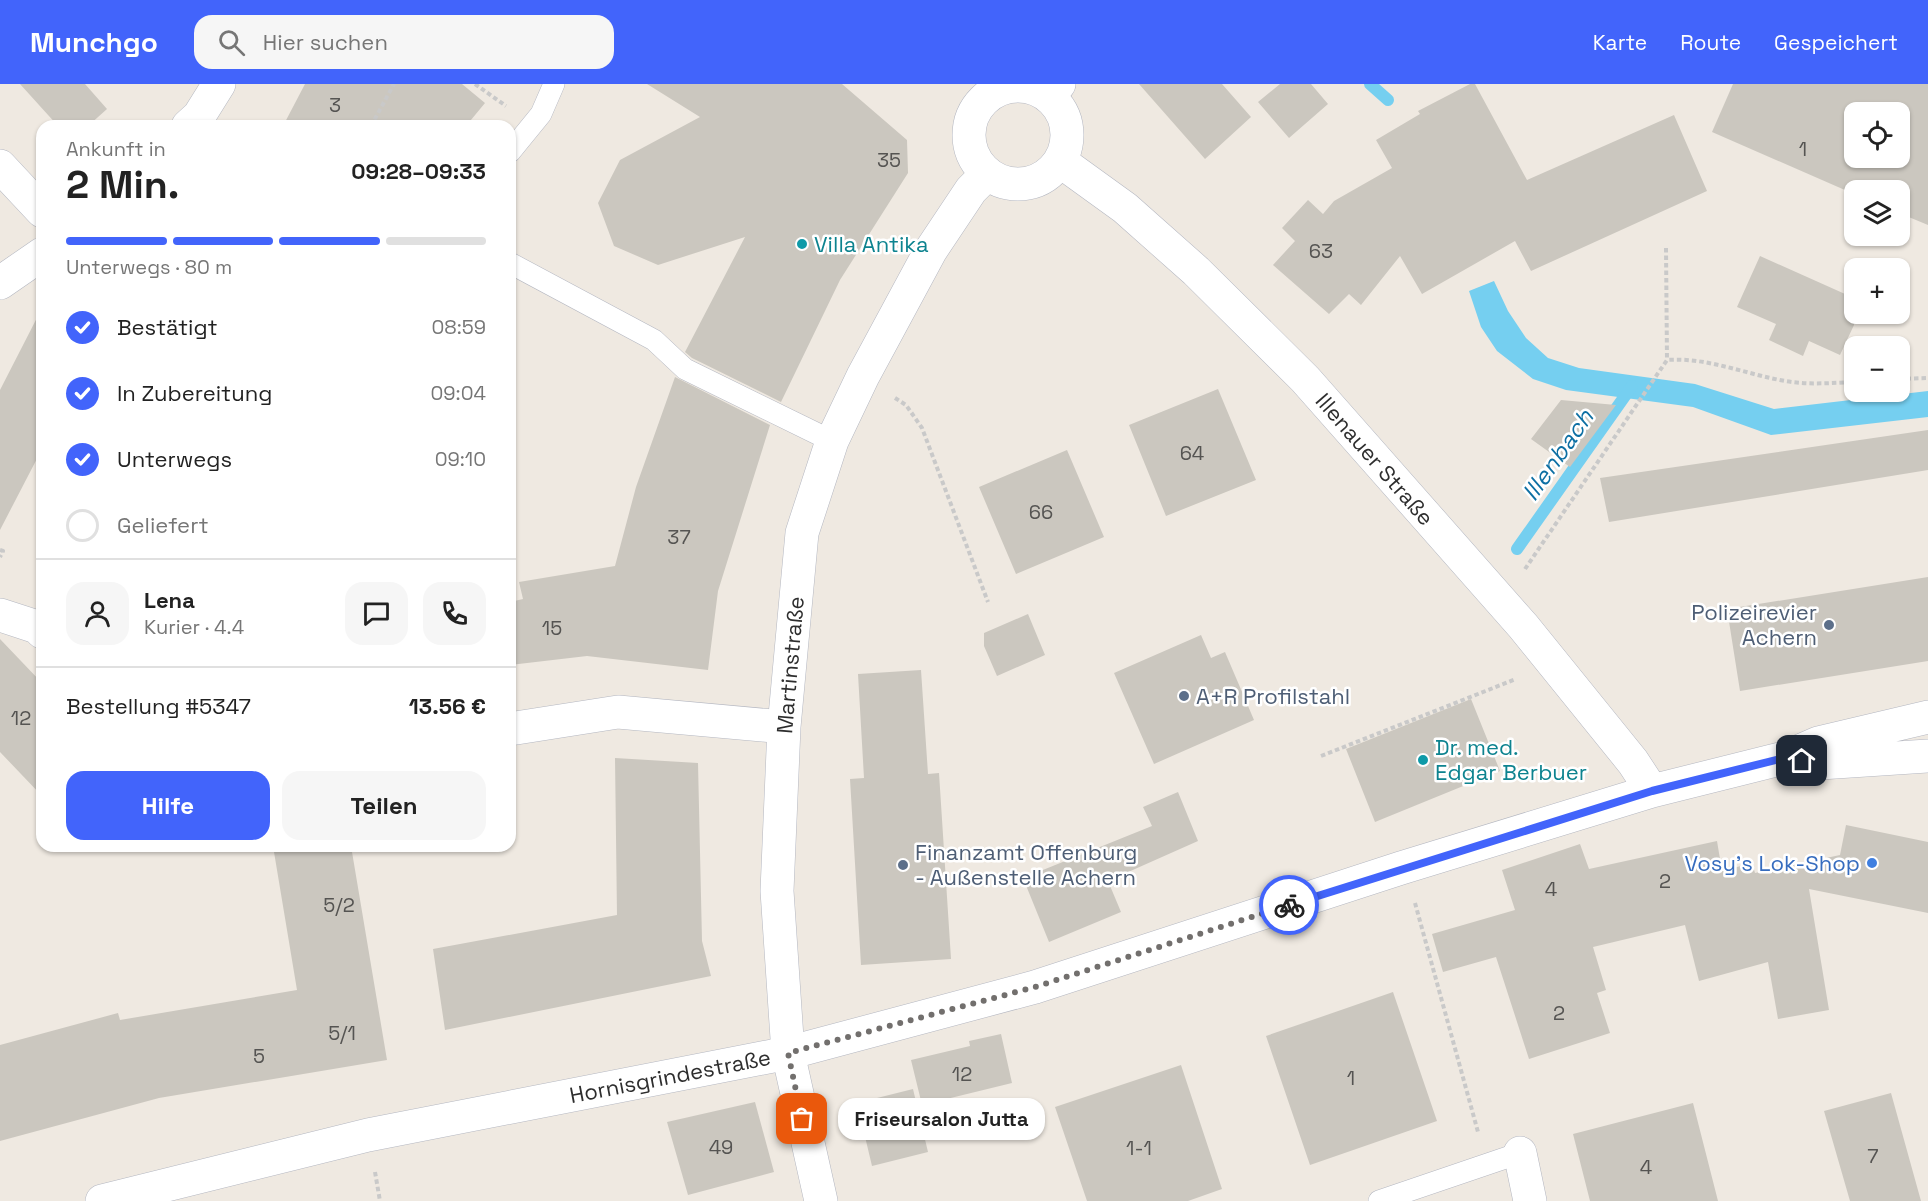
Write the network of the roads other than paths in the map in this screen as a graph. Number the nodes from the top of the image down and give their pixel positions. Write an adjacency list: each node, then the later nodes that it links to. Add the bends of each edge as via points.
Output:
1 (219, 84): 5 (main road)
2 (554, 84): 6 (lane, via 540,114)
3 (1054, 90): 4 (main road, via 1014,86); 7 (main road, via 1066,126 1067,144)
4 (976, 93): 9 (main road, via 970,146)
5 (195, 120)
6 (516, 144)
7 (1060, 161): 9 (main road, via 1051,172 1026,184); 22 (main road, Illenauer Straße, via 1125,208 1213,287 1305,379 1503,602 1633,762)
8 (0, 166): 10 (main road)
9 (987, 174): 14 (main road, Martinstraße, via 971,190 931,250)
10 (36, 205)
11 (36, 258): 13 (main road)
12 (516, 266): 14 (lane, via 654,340 685,369)
13 (0, 283)
14 (832, 441): 18 (main road, Martinstraße, via 802,533)
15 (0, 615): 16 (main road)
16 (36, 627)
17 (1928, 717): 21 (main road, Hornisgrindestraße, via 1818,743)
18 (784, 727): 19 (main road, via 618,712); 23 (main road, Martinstraße, via 777,891)
19 (516, 728)
20 (1928, 756): 21 (main road, Hornisgrindestraße, via 1820,764)
21 (1784, 758): 22 (main road, Hornisgrindestraße)
22 (1652, 791): 23 (main road, Hornisgrindestraße, via 1035,987)
23 (788, 1053): 25 (main road, Hornisgrindestraße, via 368,1136); 26 (main road, Martinstraße)
24 (1520, 1153): 27 (lane); 28 (main road)
25 (102, 1201)
26 (821, 1201)
27 (1379, 1201)
28 (1530, 1201)

